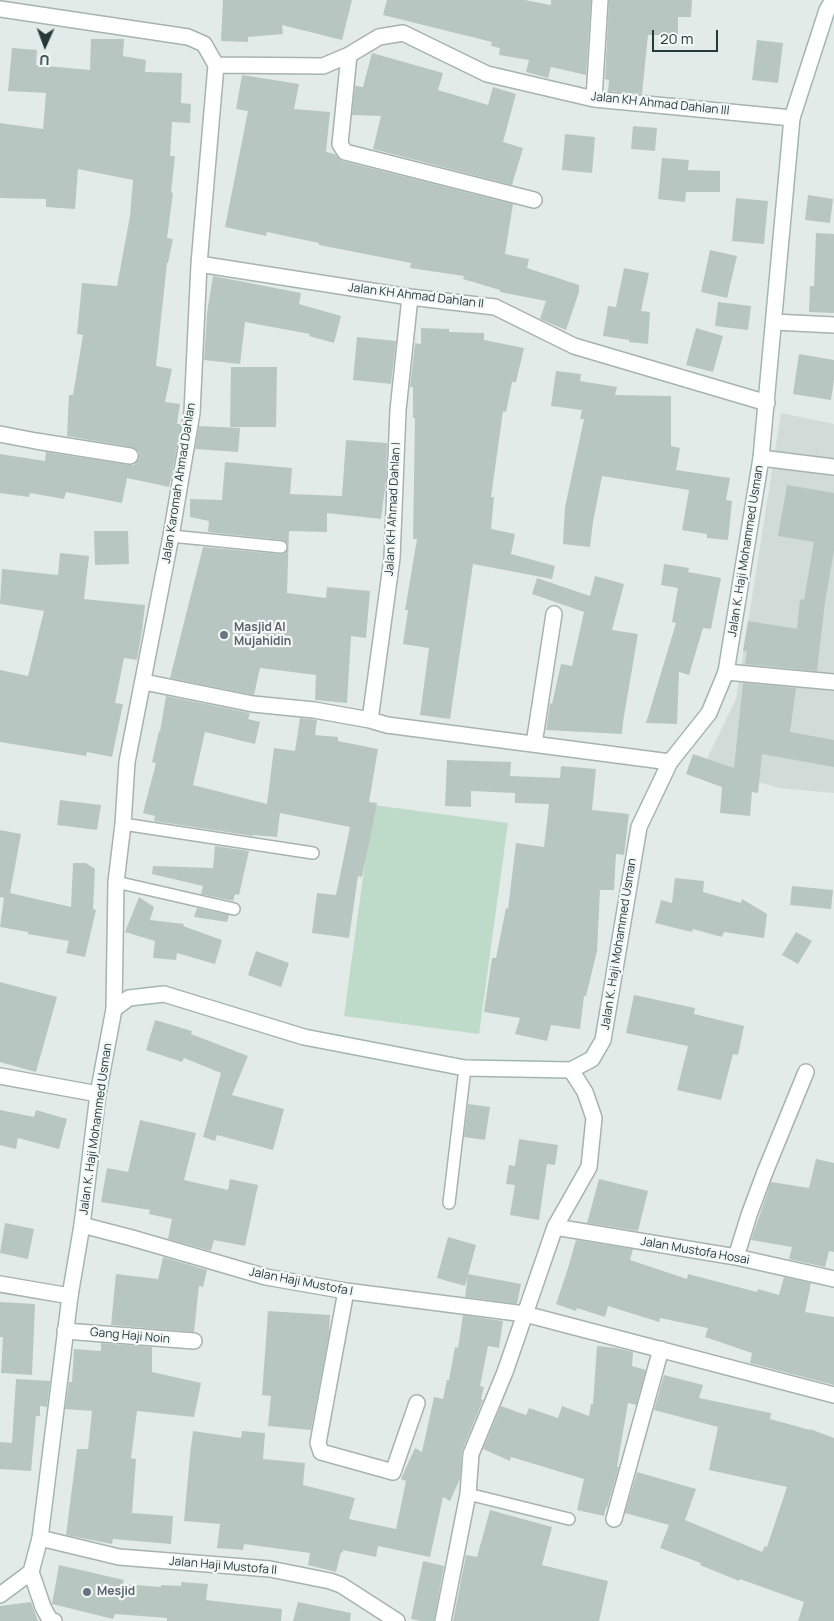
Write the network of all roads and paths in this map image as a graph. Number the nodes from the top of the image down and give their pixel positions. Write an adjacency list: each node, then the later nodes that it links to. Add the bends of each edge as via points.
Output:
1 (600, 0): 6 (street)
2 (833, 0): 7 (street, Jalan K. Haji Mohammed Usman)
3 (0, 9): 5 (street, via 188,37 204,44)
4 (349, 55): 5 (street, Jalan KH Ahmad Dahlan III, via 323,66); 6 (street, Jalan KH Ahmad Dahlan III, via 379,37 403,33 487,74); 8 (street, via 340,144 345,152)
5 (216, 65): 9 (street, Jalan Karomah Ahmad Dahlan)
6 (594, 99): 7 (street, Jalan KH Ahmad Dahlan III)
7 (792, 118): 11 (street, Jalan K. Haji Mohammed Usman)
8 (534, 200)
9 (199, 264): 10 (street, Jalan KH Ahmad Dahlan II); 18 (street, Jalan Karomah Ahmad Dahlan, via 192,413)
10 (410, 298): 13 (street, Jalan KH Ahmad Dahlan II, via 495,307 574,346); 24 (street, Jalan KH Ahmad Dahlan I, via 398,410 392,558)
11 (774, 322): 12 (street); 13 (street, Jalan K. Haji Mohammed Usman)
12 (834, 325)
13 (767, 403): 16 (street, Jalan K. Haji Mohammed Usman)
14 (0, 434): 15 (street)
15 (130, 456)
16 (761, 458): 17 (street); 21 (street, Jalan K. Haji Mohammed Usman)
17 (834, 467)
18 (171, 536): 19 (lane); 22 (street, Jalan Karomah Ahmad Dahlan)
19 (281, 547)
20 (554, 614): 25 (street)
21 (726, 672): 23 (street); 26 (street, Jalan K. Haji Mohammed Usman, via 709,713)
22 (144, 682): 24 (street, via 253,704); 27 (street, Jalan Karomah Ahmad Dahlan, via 127,762)
23 (834, 682)
24 (370, 720): 25 (street)
25 (534, 744): 26 (street)
26 (670, 762): 33 (street, Jalan K. Haji Mohammed Usman, via 639,827 603,1040 592,1059)
27 (123, 824): 28 (lane); 29 (street, Jalan Karomah Ahmad Dahlan)
28 (313, 853)
29 (116, 882): 30 (lane); 31 (street, Jalan Karomah Ahmad Dahlan)
30 (234, 909)
31 (114, 1010): 32 (street, via 129,998 164,994 304,1037); 36 (street, Jalan K. Haji Mohammed Usman)
32 (465, 1068): 33 (street); 37 (lane)
33 (571, 1070): 39 (street, via 585,1092 594,1118 589,1167)
34 (806, 1072): 40 (street, via 765,1172)
35 (0, 1076): 36 (street)
36 (98, 1094): 38 (street, Jalan K. Haji Mohammed Usman)
37 (449, 1203)
38 (82, 1225): 43 (street, Jalan Haji Mustofa I, via 266,1277); 44 (street, Jalan K. Haji Mohammed Usman)
39 (555, 1227): 40 (street, Jalan Mustofa Hosai); 45 (street)
40 (736, 1257): 41 (street, Jalan Mustofa Hosai)
41 (834, 1279)
42 (0, 1284): 44 (street)
43 (346, 1291): 45 (street, Jalan Haji Mustofa I); 50 (street, via 318,1443 321,1452 393,1472)
44 (70, 1296): 46 (street, Jalan K. Haji Mohammed Usman)
45 (525, 1314): 48 (street, Jalan Haji Mustofa I); 51 (street, via 471,1454)
46 (65, 1330): 47 (street, Gang Haji Noin); 54 (street, Jalan K. Haji Mohammed Usman)
47 (194, 1341)
48 (661, 1349): 49 (street, Jalan Haji Mustofa I); 53 (street)
49 (834, 1395)
50 (417, 1403)
51 (468, 1494): 52 (lane); 59 (street)
52 (569, 1519)
53 (614, 1519)
54 (40, 1538): 55 (street, Jalan K. Haji Mohammed Usman); 58 (street, Jalan Haji Mustofa II, via 119,1557 270,1569 330,1581)
55 (31, 1572): 56 (street); 57 (street, via 43,1607 50,1620)
56 (0, 1594)
57 (54, 1621)
58 (397, 1621)
59 (443, 1621)

